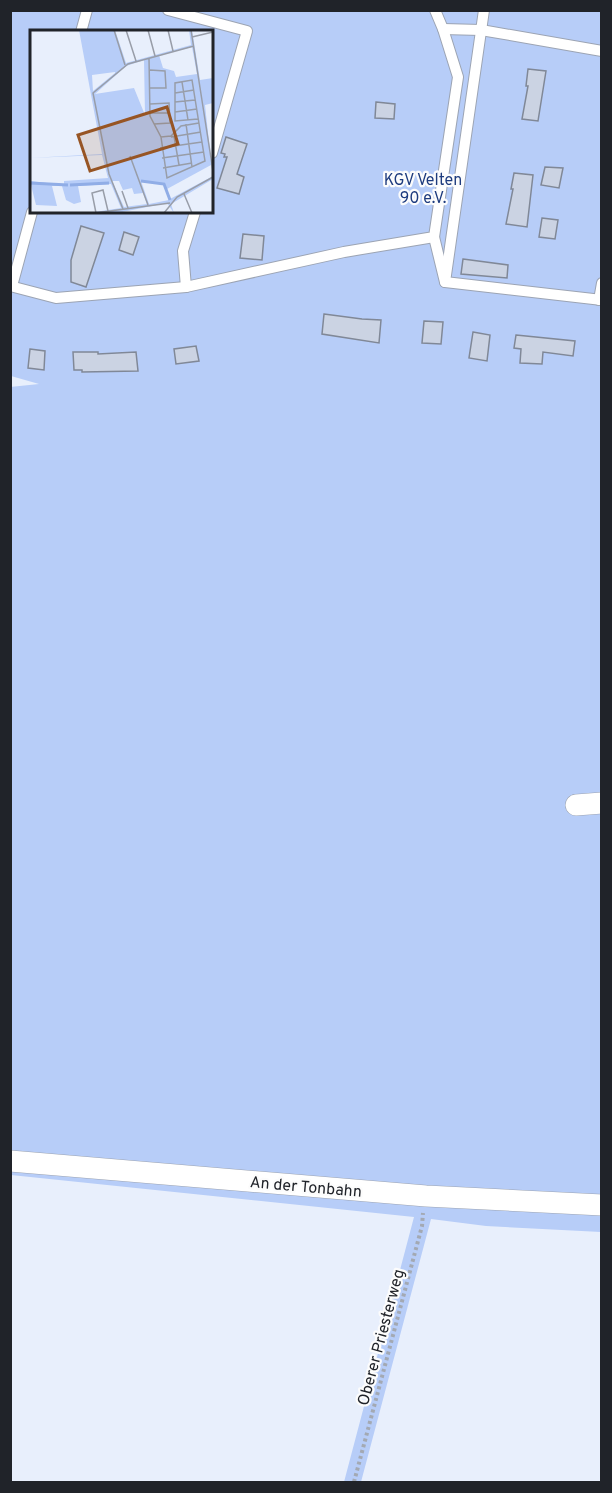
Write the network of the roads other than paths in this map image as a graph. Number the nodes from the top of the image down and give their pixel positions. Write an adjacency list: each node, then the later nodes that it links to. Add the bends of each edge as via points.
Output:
1 (87, 10): 6 (lane)
2 (168, 10): 9 (lane, via 247,31)
3 (435, 10): 5 (lane)
4 (484, 10): 7 (lane)
5 (443, 29): 7 (lane); 12 (lane, via 458,77)
6 (82, 30)
7 (481, 30): 8 (lane); 13 (lane)
8 (602, 51)
9 (213, 150)
10 (32, 213): 15 (lane)
11 (195, 213): 16 (lane, via 183,251)
12 (434, 237): 13 (lane); 16 (lane)
13 (445, 282): 17 (lane)
14 (602, 283): 17 (lane)
15 (11, 286): 16 (lane, via 57,298)
16 (186, 286)
17 (600, 300)
18 (602, 803): 19 (street)
19 (576, 805)
20 (10, 1161): 21 (street, An der Tonbahn, via 426,1196)
21 (602, 1205)

